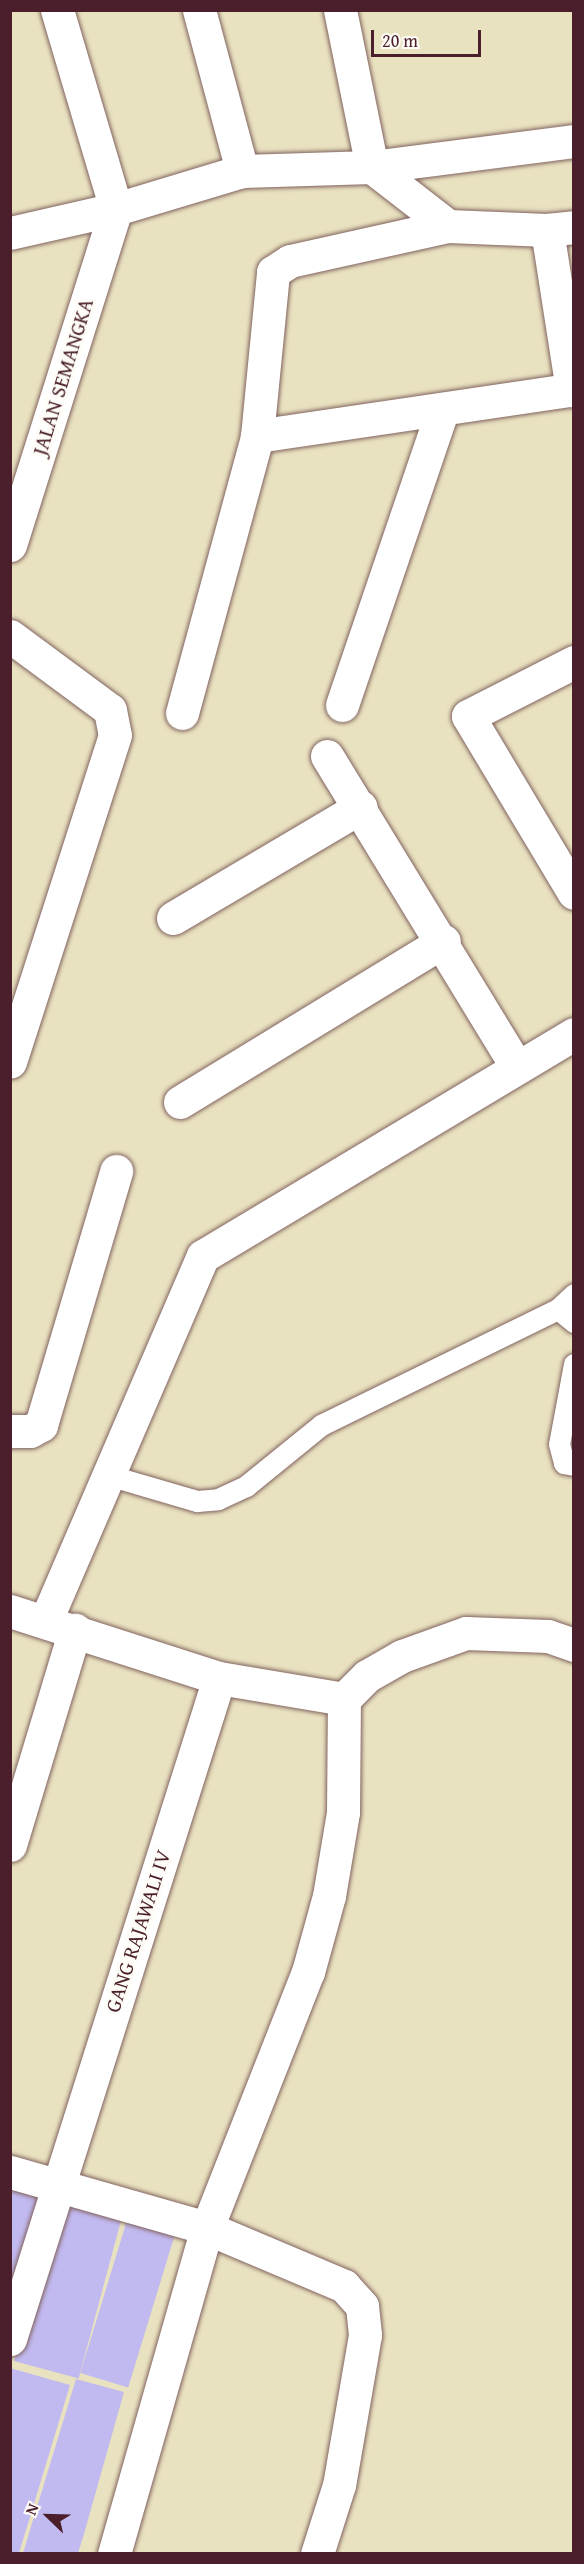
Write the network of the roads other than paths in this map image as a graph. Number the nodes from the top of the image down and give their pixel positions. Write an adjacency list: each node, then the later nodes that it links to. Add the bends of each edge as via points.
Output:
1 (57, 10): 7 (street)
2 (199, 10): 6 (street)
3 (340, 10): 5 (street)
4 (573, 141): 5 (street)
5 (372, 167): 6 (street); 8 (street)
6 (242, 171): 7 (street)
7 (116, 209): 10 (street); 14 (street, JALAN SEMANGKA)
8 (448, 226): 9 (street); 13 (street, via 290,261 273,273)
9 (560, 228): 11 (street)
10 (10, 233)
11 (573, 389): 12 (street)
12 (442, 411): 13 (street); 17 (street)
13 (257, 436): 18 (street)
14 (10, 545)
15 (10, 636): 25 (street, via 110,710 115,735)
16 (573, 662): 21 (street, via 468,716)
17 (342, 705)
18 (182, 713)
19 (327, 756): 20 (street)
20 (361, 807): 22 (street); 23 (street)
21 (573, 893)
22 (173, 918)
23 (444, 941): 26 (street); 27 (street)
24 (573, 1034): 26 (street)
25 (10, 1062)
26 (516, 1066): 33 (street, via 203,1256)
27 (180, 1102)
28 (116, 1171): 31 (street, via 41,1425 30,1431)
29 (568, 1308): 33 (lane, via 321,1425 246,1486 218,1500 197,1501)
30 (573, 1364): 32 (lane, via 560,1444 564,1463)
31 (10, 1431)
32 (573, 1465)
33 (108, 1475): 35 (street)
34 (10, 1611): 35 (street)
35 (61, 1625): 37 (street); 39 (street)
36 (573, 1645): 38 (street, via 548,1636 466,1633 402,1656 367,1676)
37 (219, 1678): 38 (street); 41 (street, GANG RAJAWALI IV)
38 (344, 1699): 42 (street, via 343,1812 329,1896 308,1972)
39 (10, 1845)
40 (10, 2172): 41 (street)
41 (57, 2184): 42 (street); 43 (street, GANG RAJAWALI IV)
42 (207, 2228): 44 (street); 45 (street, via 344,2286 362,2307 364,2335 339,2485)
43 (10, 2339)
44 (114, 2553)
45 (317, 2553)

